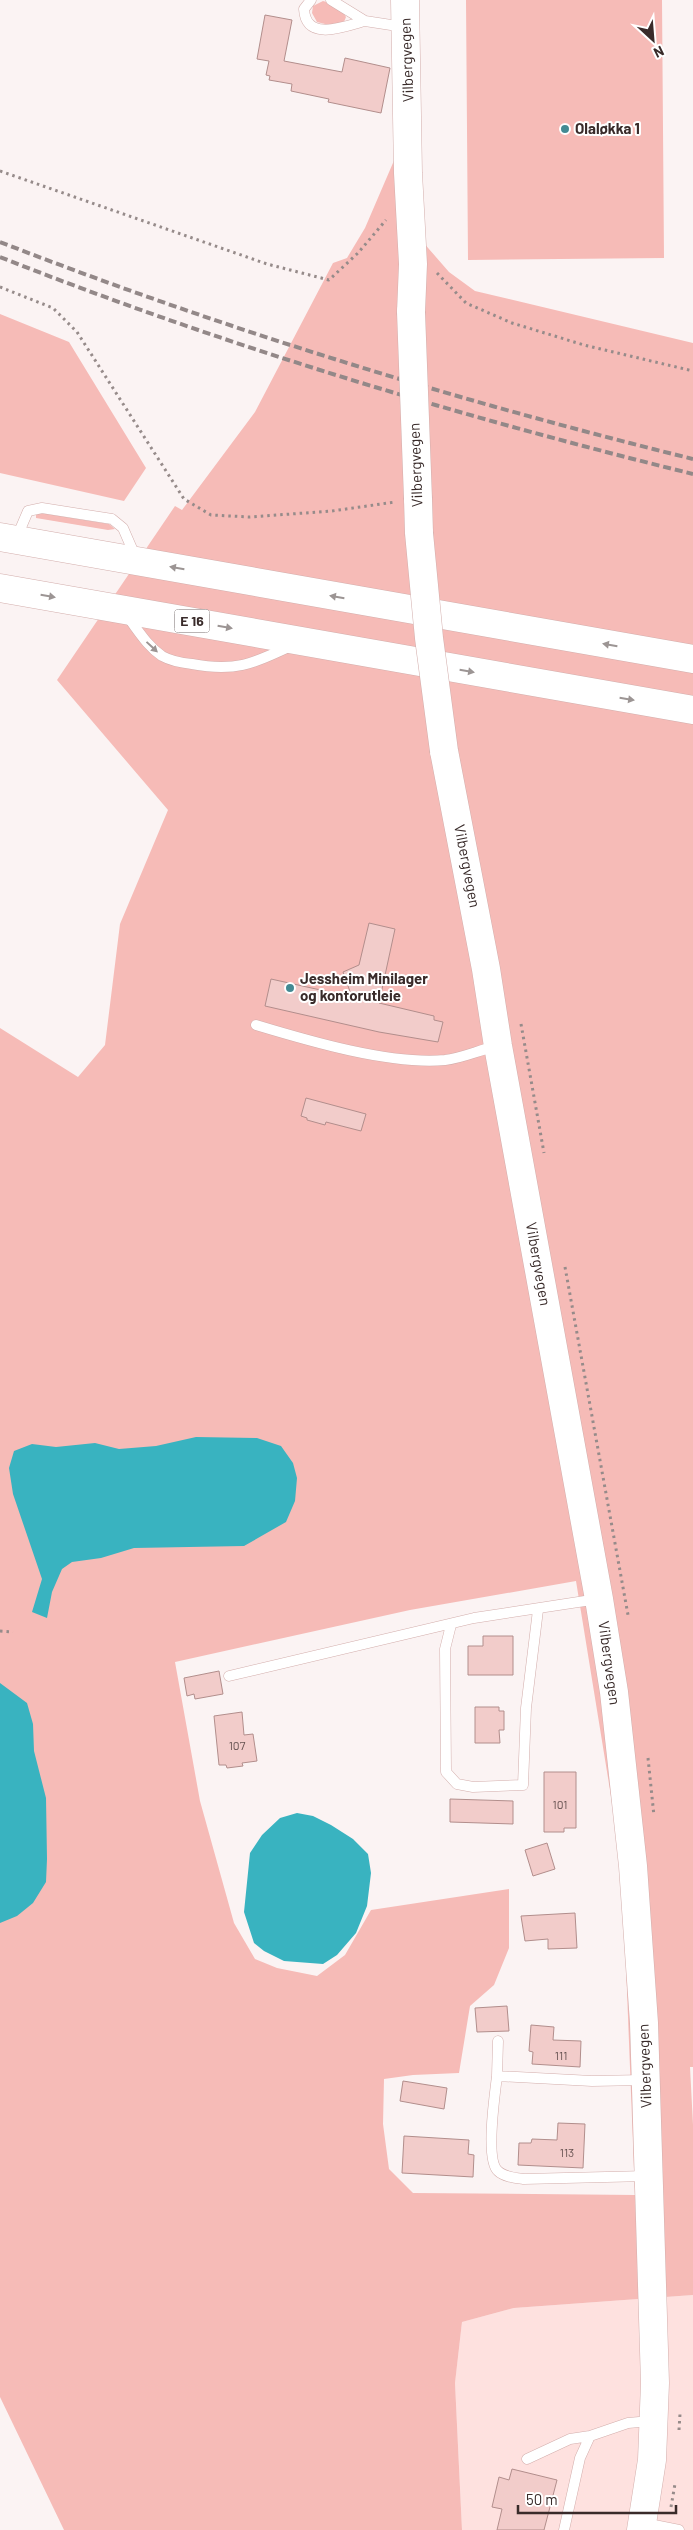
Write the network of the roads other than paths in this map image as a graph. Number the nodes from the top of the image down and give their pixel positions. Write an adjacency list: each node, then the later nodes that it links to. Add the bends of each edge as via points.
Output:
1 (311, 0): 4 (lane, via 304,9 305,16 319,30 338,30)
2 (331, 0): 4 (lane)
3 (405, 0): 5 (main road, Vilbergvegen)
4 (365, 21): 5 (lane)
5 (406, 27): 14 (main road, Vilbergvegen, bridge, via 419,532 444,751)
6 (5, 535): 7 (main road); 7 (lane, via 28,511 42,508 112,519 123,528)
7 (137, 561): 11 (main road, one-way to 7)
8 (0, 588): 9 (main road, E 16, one-way to 9)
9 (122, 609): 10 (main road, E 16, one-way to 10); 10 (lane, one-way to 10, via 149,646 163,657 178,662 226,668 240,666)
10 (302, 641): 12 (main road, E 16, one-way to 12)
11 (693, 659)
12 (693, 710)
13 (256, 1025): 14 (lane, via 369,1054 411,1060 446,1060)
14 (498, 1046): 15 (main road, Vilbergvegen)
15 (599, 1599): 16 (lane); 21 (main road, Vilbergvegen, via 614,1692 633,1866)
16 (538, 1610): 17 (lane); 17 (lane, via 526,1708 523,1785 473,1788 457,1784 446,1772 445,1649)
17 (451, 1624): 18 (lane)
18 (229, 1676)
19 (498, 2041): 20 (lane)
20 (496, 2076): 21 (lane, via 592,2082); 22 (lane, via 491,2148 498,2171 524,2179)
21 (646, 2080): 22 (main road, Vilbergvegen)
22 (648, 2176): 23 (main road, Vilbergvegen)
23 (654, 2421): 24 (lane, via 628,2423); 26 (main road, Vilbergvegen)
24 (590, 2436): 25 (lane, via 570,2439); 27 (lane, via 580,2458)
25 (527, 2459)
26 (642, 2527): 28 (lane)
27 (564, 2530)
28 (679, 2530)

